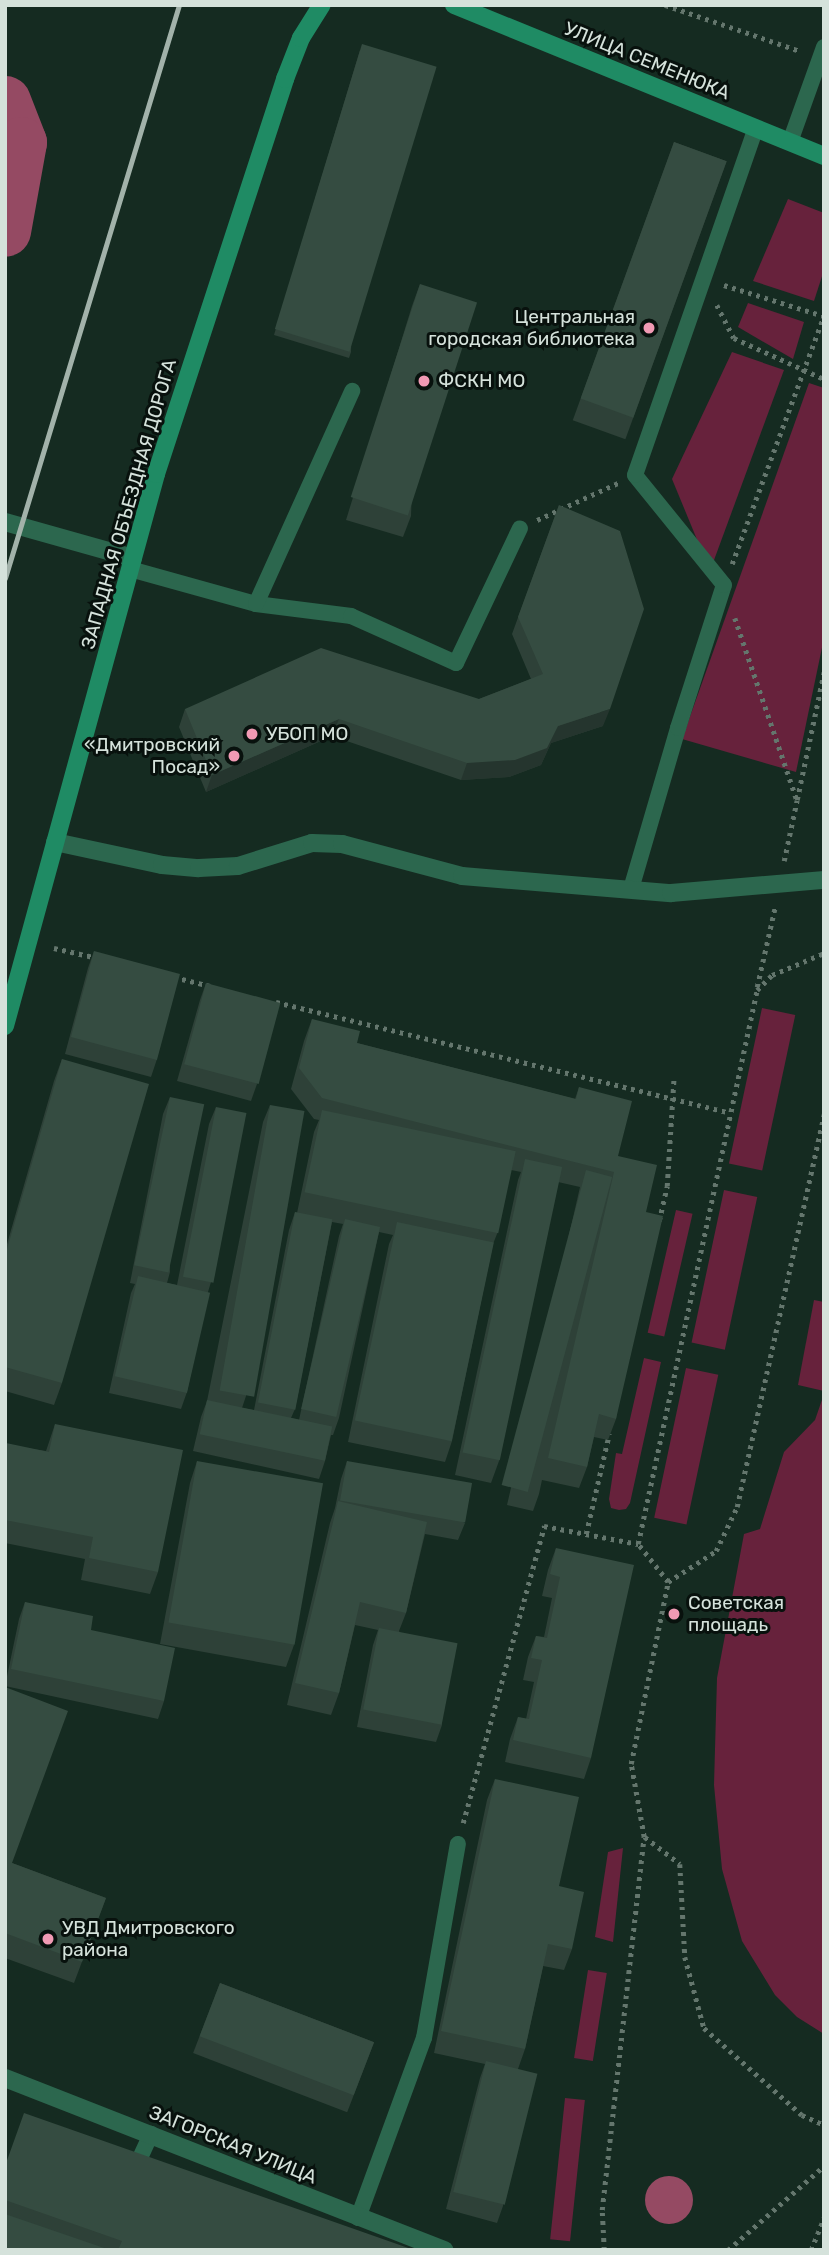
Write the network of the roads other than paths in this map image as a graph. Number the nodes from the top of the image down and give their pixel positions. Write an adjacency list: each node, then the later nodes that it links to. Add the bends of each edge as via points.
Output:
1 (322, 5): 10 (main road, ЗАПАДНАЯ ОБЪЕЗДНАЯ ДОРОГА, via 301,38 285,79)
2 (454, 5): 4 (main road, УЛИЦА СЕМЕНЮКА)
3 (822, 52): 5 (lane)
4 (756, 127): 5 (main road, УЛИЦА СЕМЕНЮКА); 14 (lane, via 635,475 724,585)
5 (790, 142): 6 (main road, УЛИЦА СЕМЕНЮКА)
6 (824, 156)
7 (352, 391): 11 (lane)
8 (5, 522): 10 (street)
9 (520, 528): 11 (lane, via 457,663 351,616)
10 (131, 563): 11 (lane); 12 (main road, ЗАПАДНАЯ ОБЪЕЗДНАЯ ДОРОГА)
11 (256, 604)
12 (55, 842): 14 (street, via 199,868 238,866 312,843 342,844 462,876); 15 (main road, ЗАПАДНАЯ ОБЪЕЗДНАЯ ДОРОГА)
13 (824, 880): 14 (street, via 671,893)
14 (631, 889)
15 (5, 1026)
16 (458, 1844): 20 (lane, via 424,2038)
17 (5, 2078): 18 (street, ЗАГОРСКАЯ УЛИЦА)
18 (151, 2134): 19 (lane); 20 (street, ЗАГОРСКАЯ УЛИЦА)
19 (134, 2171)
20 (358, 2218): 21 (street, ЗАГОРСКАЯ УЛИЦА)
21 (445, 2250)

